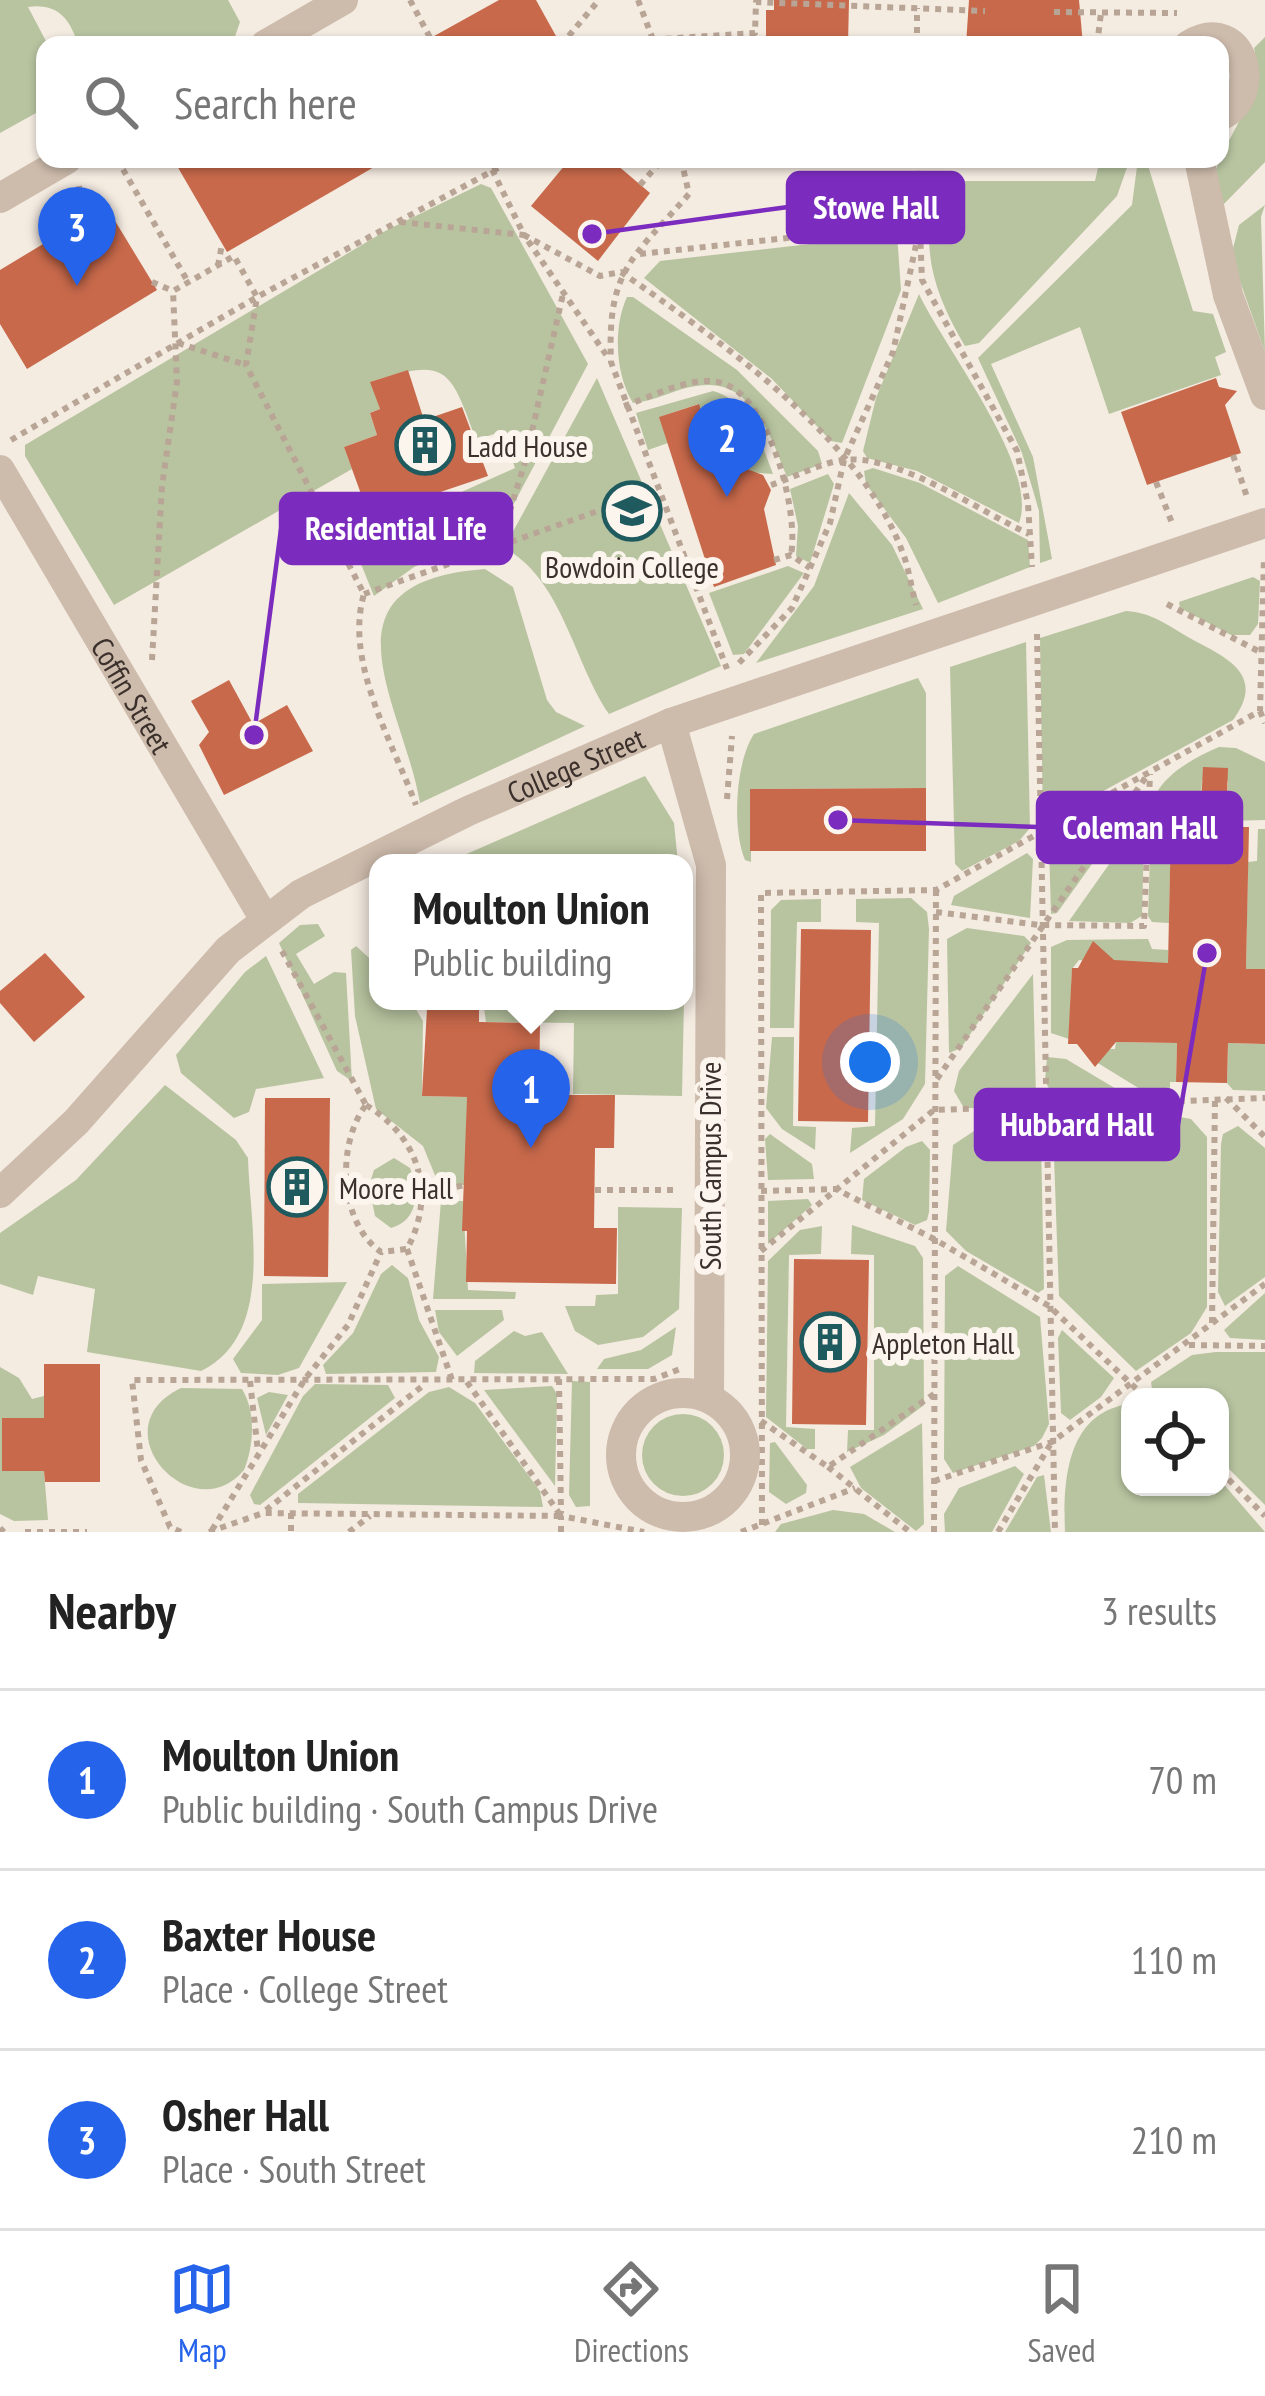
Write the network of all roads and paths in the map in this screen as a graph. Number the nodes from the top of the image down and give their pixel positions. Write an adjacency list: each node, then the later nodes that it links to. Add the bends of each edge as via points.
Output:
1 (343, 0): 11 (street)
2 (410, 0): 12 (path)
3 (598, 0): 13 (path)
4 (638, 0): 14 (path)
5 (917, 8): 6 (path); 10 (path, via 755,2); 17 (path)
6 (986, 11)
7 (1054, 12): 8 (path)
8 (1101, 13): 9 (path); 18 (path)
9 (1193, 13)
10 (754, 33): 15 (path); 16 (path)
11 (281, 36)
12 (429, 36)
13 (568, 36)
14 (652, 36)
15 (708, 36)
16 (754, 36)
17 (917, 36)
18 (1097, 36)
19 (1229, 40): 20 (street, via 1246,53 1254,78 1244,102)
20 (1229, 111)
21 (122, 168): 41 (path)
22 (495, 168): 28 (path)
23 (656, 168): 29 (path)
24 (683, 168): 37 (path, via 689,194)
25 (917, 168): 33 (path)
26 (1200, 168): 48 (street, via 1228,296)
27 (72, 170): 30 (street); 31 (path)
28 (491, 170): 32 (path); 34 (path)
29 (640, 185)
30 (0, 198)
31 (83, 212)
32 (397, 222): 34 (path); 44 (path)
33 (916, 224): 36 (path); 37 (path)
34 (524, 236): 39 (path, via 601,276); 43 (path)
35 (222, 244): 38 (path)
36 (916, 245): 52 (path, via 893,352); 61 (path, via 922,280 1017,451)
37 (636, 255): 39 (path)
38 (218, 266): 41 (path); 44 (path, via 234,256)
39 (621, 272): 46 (path, via 609,308); 52 (path, via 768,379)
40 (152, 282): 42 (path)
41 (188, 282): 42 (path)
42 (173, 291): 45 (path)
43 (563, 292): 46 (path); 62 (path)
44 (257, 298): 45 (path); 47 (path)
45 (178, 343): 47 (path); 50 (path); 74 (path)
46 (611, 362): 49 (path)
47 (246, 365): 69 (path)
48 (1265, 395)
49 (624, 406): 54 (path, via 700,381 722,382 744,395 761,422); 57 (path)
50 (11, 440)
51 (1233, 455): 59 (path)
52 (844, 460): 54 (path); 61 (path, via 921,480); 67 (path); 71 (path, via 902,549)
53 (0, 470): 85 (street, Coffin Street)
54 (784, 481): 56 (path); 64 (path, via 794,516)
55 (1156, 482): 60 (path)
56 (771, 485)
57 (657, 490): 62 (path); 67 (path, via 729,674 793,608)
58 (434, 494): 66 (path)
59 (1257, 512): 76 (street, College Street)
60 (1172, 524)
61 (1030, 534): 68 (path)
62 (499, 546): 66 (path)
63 (1264, 553): 73 (path)
64 (791, 555): 65 (path); 67 (path)
65 (774, 560)
66 (456, 561): 69 (path)
67 (810, 568)
68 (1032, 568)
69 (364, 594): 79 (path, via 355,626 364,666)
70 (1167, 604): 73 (path)
71 (916, 605)
72 (1037, 634): 80 (path)
73 (1262, 653): 75 (path)
74 (150, 681)
75 (1261, 711): 77 (path); 78 (path)
76 (671, 723): 81 (street, College Street); 121 (street, South Campus Drive, via 711,865)
77 (1265, 723)
78 (1150, 771): 80 (path); 86 (path); 86 (path, via 1144,926)
79 (417, 808)
80 (1038, 831): 83 (path); 86 (path)
81 (386, 854)
82 (369, 863): 85 (street, College Street)
83 (936, 890): 84 (path); 99 (path, via 761,893)
84 (936, 912): 86 (path); 87 (path)
85 (263, 918): 91 (path); 100 (street, College Street)
86 (1040, 925): 87 (path); 92 (path)
87 (935, 1083): 93 (path)
88 (1215, 1098): 89 (path); 92 (path); 108 (path)
89 (1226, 1098): 90 (path); 94 (path)
90 (1265, 1098)
91 (367, 1105): 101 (path, via 413,1148); 105 (path, via 348,1149 350,1198 364,1241)
92 (1044, 1108): 93 (path); 107 (path)
93 (934, 1111): 96 (path); 102 (path)
94 (1265, 1137)
95 (466, 1185): 101 (path)
96 (836, 1189): 99 (path); 102 (path); 104 (path)
97 (595, 1190): 98 (path)
98 (688, 1190)
99 (761, 1191): 104 (path)
100 (0, 1193)
101 (421, 1193): 103 (path)
102 (934, 1239): 107 (path); 120 (path)
103 (407, 1249): 105 (path); 115 (path)
104 (761, 1251): 122 (path)
105 (381, 1252): 113 (path, via 348,1325)
106 (1265, 1284): 108 (path)
107 (1049, 1306): 118 (path); 123 (path)
108 (1212, 1324): 109 (path)
109 (1186, 1345): 110 (path); 118 (path)
110 (1265, 1346)
111 (689, 1349): 114 (path, via 670,1376)
112 (250, 1379): 113 (path); 124 (path); 139 (path, via 132,1380 141,1460 170,1527)
113 (304, 1379): 116 (path); 124 (path)
114 (559, 1379): 117 (path); 132 (path)
115 (452, 1381): 116 (path); 117 (path)
116 (428, 1382): 129 (path)
117 (467, 1382): 132 (path)
118 (1133, 1384): 119 (path); 123 (path)
119 (1137, 1388)
120 (934, 1394): 125 (path); 127 (path)
121 (709, 1398): 121 (street, via 664,1395 631,1419 620,1459 635,1496 652,1510 671,1517 712,1511 740,1481 744,1440 736,1421)
122 (761, 1421): 125 (path); 135 (path)
123 (1052, 1442): 127 (path); 148 (path); 149 (path)
124 (258, 1455): 136 (path)
125 (828, 1467): 128 (path)
126 (1229, 1480): 133 (path)
127 (934, 1481): 147 (path)
128 (855, 1488): 135 (path); 146 (path)
129 (263, 1513): 130 (path); 134 (path)
130 (291, 1513): 131 (path); 141 (path)
131 (372, 1514): 132 (path); 142 (path)
132 (562, 1516): 143 (path); 144 (path)
133 (1265, 1516)
134 (235, 1522): 136 (path); 140 (path)
135 (763, 1525): 145 (path)
136 (210, 1531)
137 (26, 1532): 138 (path)
138 (87, 1532)
139 (181, 1532)
140 (249, 1532)
141 (291, 1532)
142 (349, 1532)
143 (561, 1532)
144 (644, 1532)
145 (741, 1532)
146 (910, 1532)
147 (934, 1532)
148 (998, 1532)
149 (1055, 1532)

